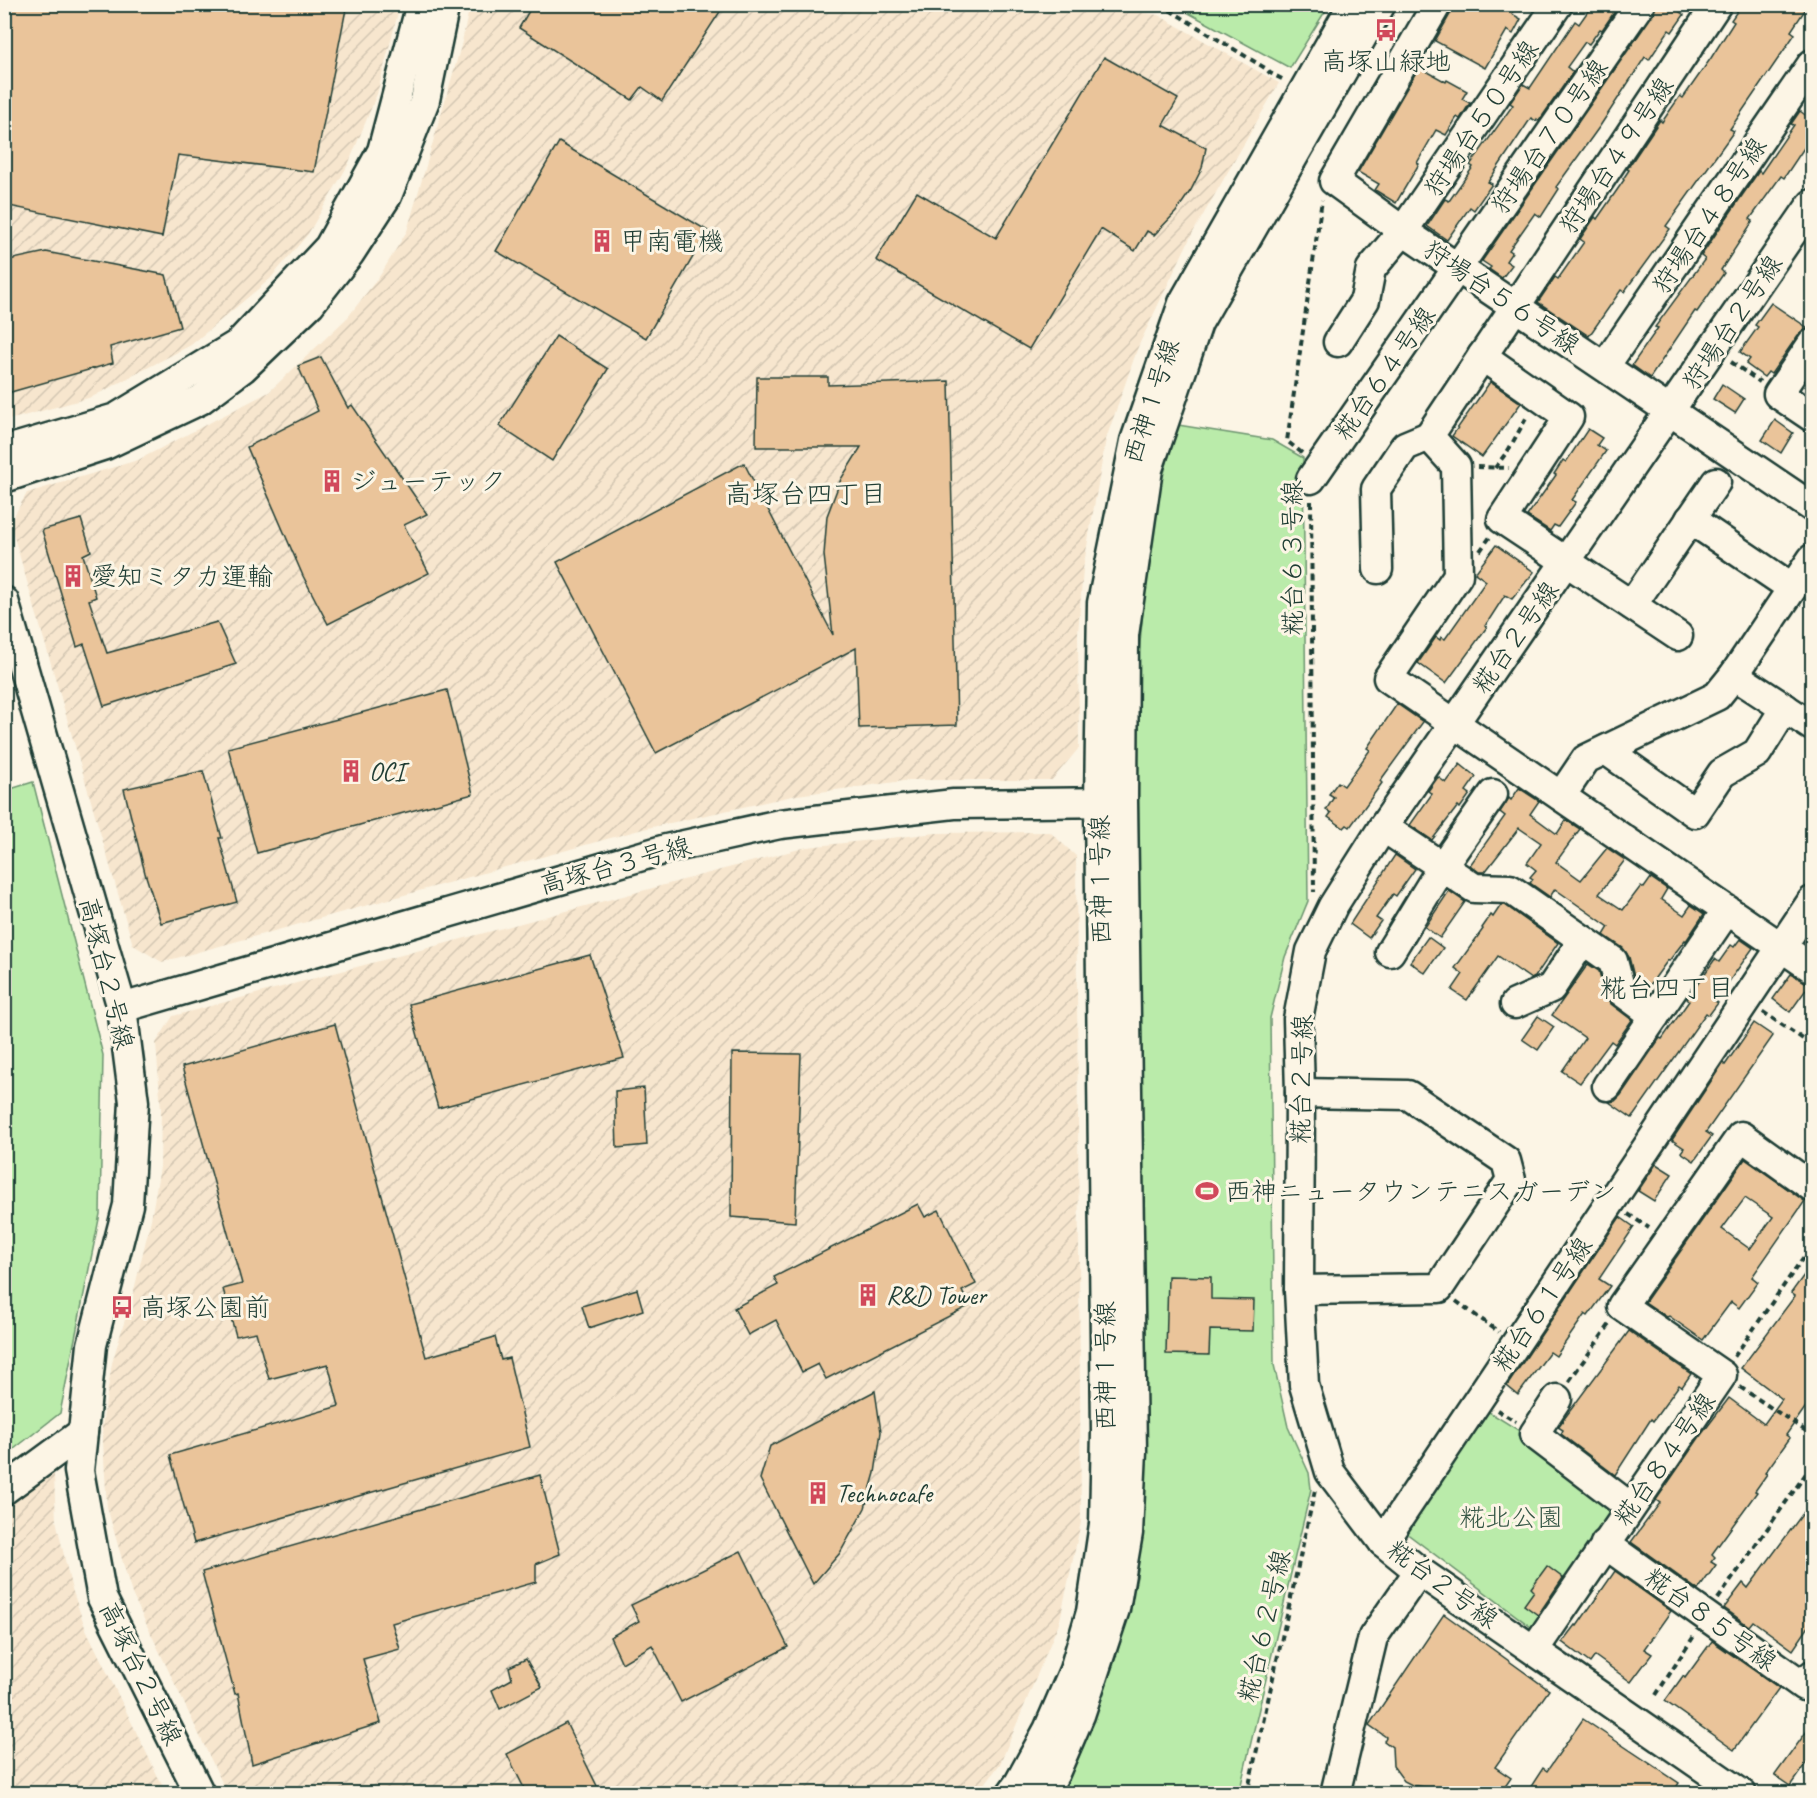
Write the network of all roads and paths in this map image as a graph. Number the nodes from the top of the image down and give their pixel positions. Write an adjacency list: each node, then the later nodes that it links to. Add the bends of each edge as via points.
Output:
1 (421, 4): 27 (street, via 382,152 329,248 238,344 116,418)
2 (445, 4): 31 (street, via 425,100 387,196 310,304 243,368 200,400 105,445)
3 (1140, 4): 11 (path, via 1168,9 1270,73)
4 (1353, 4): 11 (street, 西神１号線)
5 (1381, 4): 50 (street, 西神１号線, via 1198,323 1148,469 1124,635)
6 (1437, 4): 12 (street)
7 (1558, 4): 14 (street, 狩場台５０号線)
8 (1640, 4): 15 (street, 狩場台７０号線)
9 (1717, 4): 16 (street, 狩場台４９号線)
10 (1812, 64): 21 (street, 狩場台４８号線)
11 (1304, 89): 50 (street, 西神１号線, via 1183,303 1135,441 1102,603)
12 (1334, 181): 14 (street, 狩場台５６号線); 32 (path, 糀台６３号線, via 1322,199 1287,441 1311,460)
13 (1812, 204): 19 (street, 狩場台２号線)
14 (1403, 231): 15 (street, 狩場台５６号線); 17 (street, 狩場台５０号線, via 1371,269 1365,300)
15 (1458, 267): 16 (street, 狩場台５６号線); 32 (street, 糀台６４号線)
16 (1515, 306): 20 (street, 狩場台４９号線); 21 (street, 狩場台５６号線)
17 (1338, 342)
18 (1812, 344): 22 (street)
19 (1713, 350): 22 (path); 24 (street, 狩場台２号線)
20 (1482, 357): 23 (street); 26 (street, 狩場台４９号線)
21 (1605, 366): 24 (street, 狩場台５６号線)
22 (1778, 394): 25 (street)
23 (1539, 397): 29 (path); 30 (street, via 1569,417)
24 (1671, 410): 34 (street, 狩場台５６号線); 37 (street, 糀台２号線)
25 (1812, 417)
26 (1429, 436): 28 (street); 38 (street, via 1405,446 1376,489)
27 (4, 451)
28 (1456, 466): 29 (path); 45 (street, via 1458,575 1389,678)
29 (1495, 468): 30 (path)
30 (1535, 469): 37 (street, via 1502,519)
31 (4, 478)
32 (1311, 479): 54 (path, 糀台６３号線, via 1314,895)
33 (1716, 482): 35 (street)
34 (1812, 507)
35 (1690, 519): 39 (street); 41 (street)
36 (1812, 559): 39 (street)
37 (1567, 561): 41 (street); 45 (street, 糀台２号線)
38 (1378, 569)
39 (1792, 588): 43 (street)
40 (4, 601): 62 (street, 高塚台２号線)
41 (1632, 605): 42 (street)
42 (1678, 636)
43 (1734, 675): 44 (street); 47 (street, via 1717,696)
44 (1785, 708): 46 (street); 47 (street, via 1757,753 1722,773 1695,813)
45 (1455, 724): 49 (street); 51 (street, 糀台２号線)
46 (1812, 726)
47 (1606, 750): 49 (street, via 1586,759)
48 (1493, 794): 52 (street)
49 (1561, 796): 55 (street)
50 (1111, 802): 62 (street, 高塚台３号線, via 954,804 780,824 666,849); 93 (street, 西神１号線, via 1104,1524 1091,1612 1074,1670 1048,1730); 94 (street, 西神１号線, via 1132,1451 1128,1533 1115,1609 1098,1663)
51 (1383, 827): 52 (street); 54 (street, 糀台２号線)
52 (1443, 867): 56 (street, via 1474,888 1510,889); 58 (street)
53 (1812, 901): 57 (street, 糀台６１号線)
54 (1333, 906): 66 (street, 糀台２号線, via 1311,951 1298,1020)
55 (1727, 910): 57 (street); 63 (street)
56 (1583, 940): 61 (street, via 1551,988); 63 (street, via 1613,961 1621,991)
57 (1781, 946): 59 (street); 60 (street, 糀台６１号線)
58 (1390, 952)
59 (1812, 968)
60 (1745, 999): 64 (path); 68 (street, 糀台６１号線)
61 (1515, 1004)
62 (122, 1008): 78 (street, 高塚台２号線, via 134,1102 128,1205 92,1345)
63 (1655, 1016): 65 (street)
64 (1812, 1046)
65 (1607, 1086)
66 (1300, 1094): 71 (street, via 1408,1095 1506,1161 1511,1180); 72 (street, 糀台２号線)
67 (1812, 1187): 69 (street, via 1740,1136)
68 (1610, 1203): 69 (path); 74 (street, 糀台６１号線)
69 (1667, 1240): 73 (street)
70 (1812, 1245): 75 (path)
71 (1439, 1288): 72 (street); 74 (path)
72 (1299, 1290): 82 (street, 糀台２号線, via 1304,1385)
73 (1622, 1306): 75 (street, 糀台８４号線); 77 (path)
74 (1515, 1344): 76 (street, 糀台６１号線)
75 (1722, 1375): 80 (path); 84 (street, 糀台８４号線)
76 (1480, 1398): 79 (path); 85 (street, 糀台６１号線)
77 (1557, 1399): 79 (street)
78 (83, 1432): 83 (street); 92 (street, 高塚台２号線, via 79,1471 102,1598)
79 (1534, 1434): 84 (street)
80 (1812, 1435)
81 (1812, 1465): 88 (path)
82 (1330, 1472): 85 (street, 糀台２号線); 95 (path, 糀台６２号線, via 1315,1490)
83 (4, 1490)
84 (1630, 1507): 86 (street, 糀台８４号線)
85 (1383, 1542): 87 (street, 糀台２号線)
86 (1605, 1544): 88 (street, 糀台８５号線); 89 (street, 糀台８４号線)
87 (1419, 1571): 89 (street, 糀台２号線); 96 (street, via 1373,1637)
88 (1707, 1616): 90 (street, 糀台８５号線, via 1804,1686); 91 (path)
89 (1534, 1650): 97 (street, 糀台２号線)
90 (1812, 1675)
91 (1656, 1695)
92 (200, 1794)
93 (1011, 1794)
94 (1043, 1794)
95 (1247, 1794)
96 (1335, 1794)
97 (1742, 1794)

